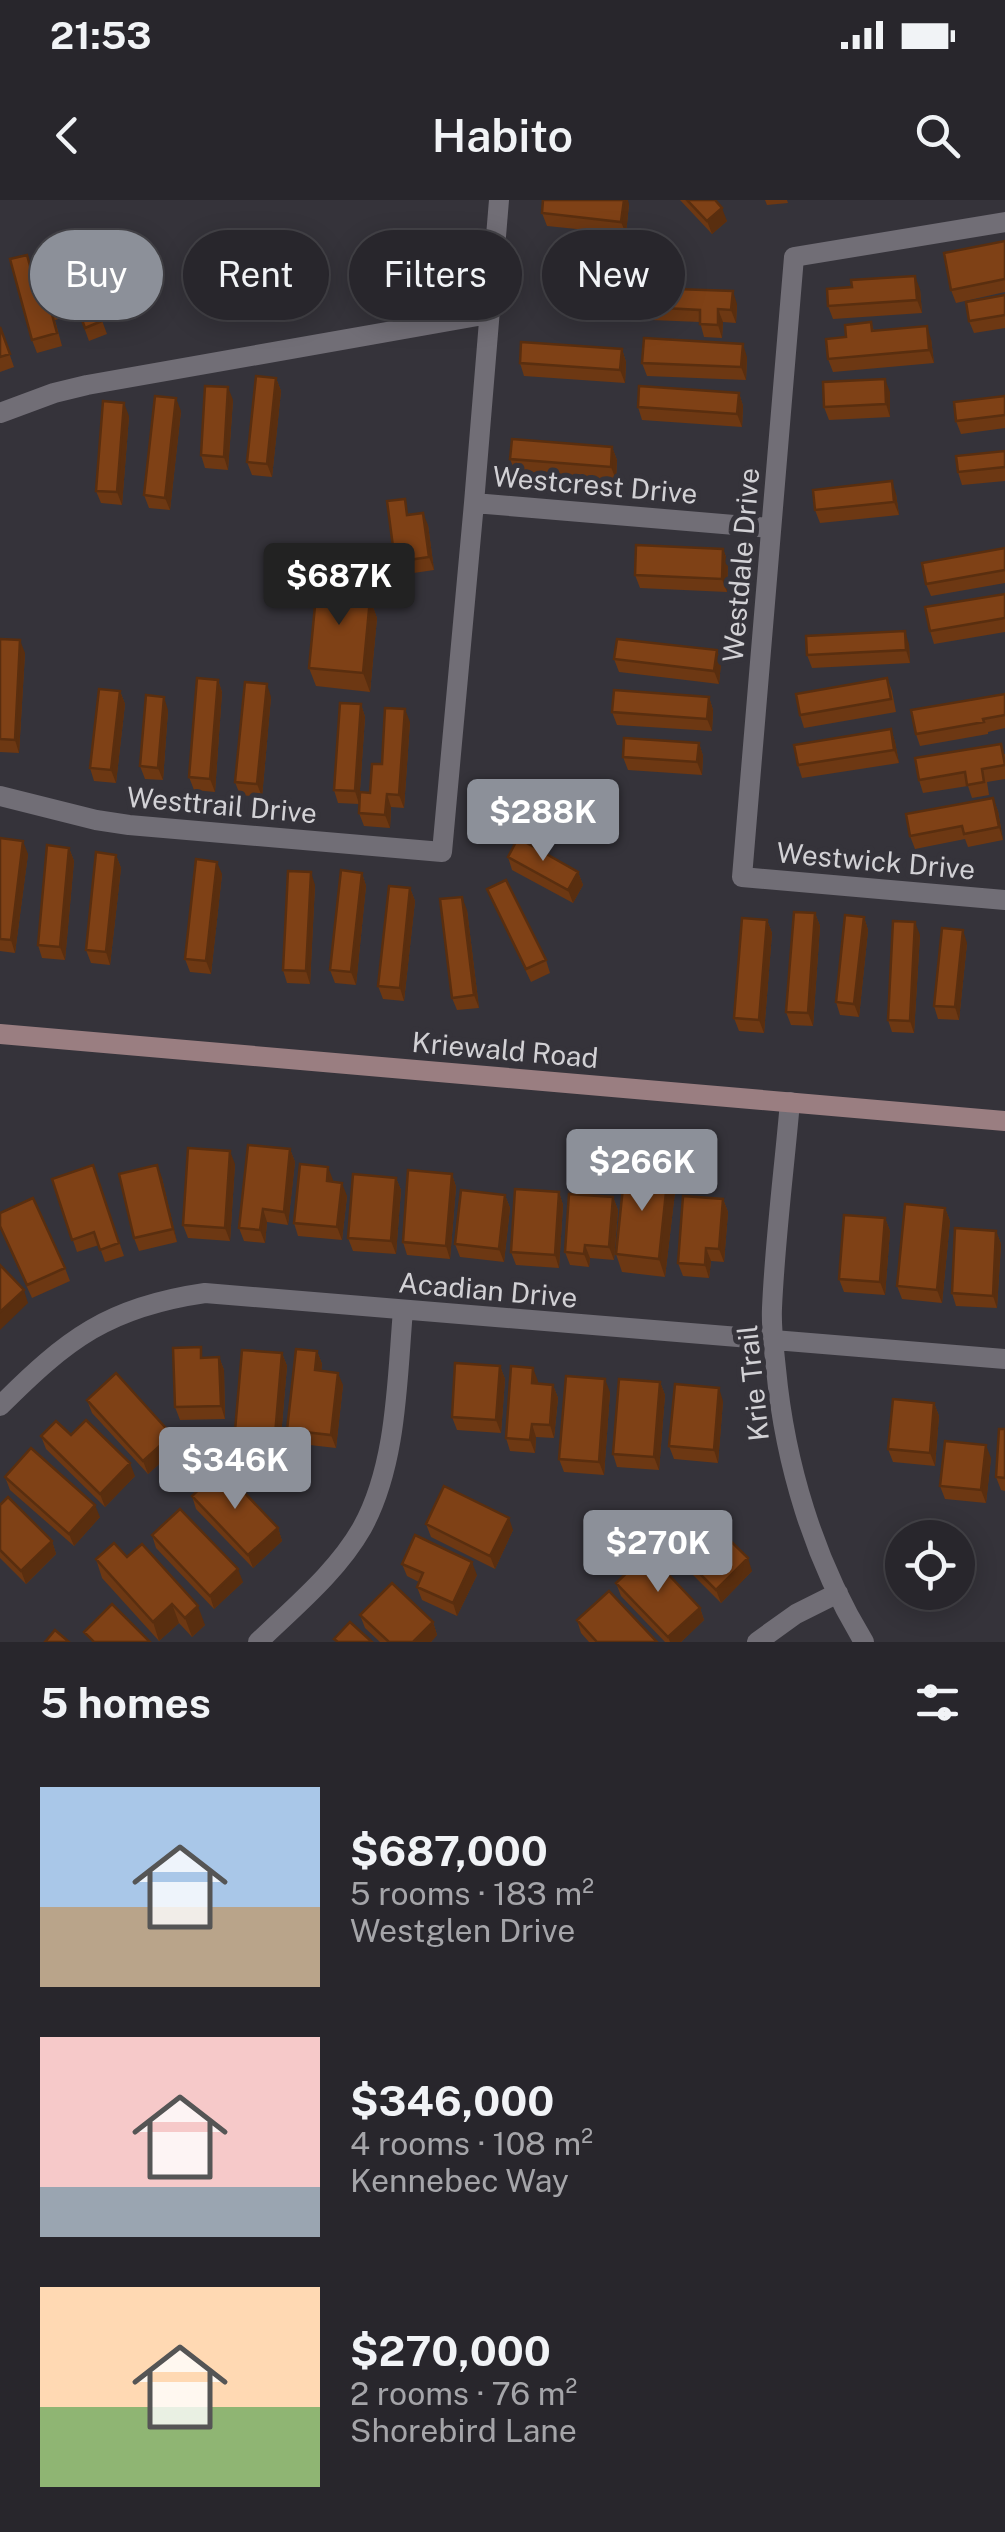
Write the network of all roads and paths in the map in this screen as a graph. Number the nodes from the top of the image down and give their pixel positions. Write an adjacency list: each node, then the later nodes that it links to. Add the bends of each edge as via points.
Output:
1 (499, 200): 3 (street)
2 (1005, 222): 8 (street, Westdale Drive, via 794,257)
3 (496, 230)
4 (455, 320): 6 (street, via 88,385)
5 (489, 320): 7 (street)
6 (0, 413)
7 (474, 502): 8 (street, Westcrest Drive); 9 (street, Westtrail Drive, via 442,852 129,825)
8 (771, 528): 10 (street, Westdale Drive)
9 (0, 796)
10 (742, 878): 11 (street, Westwick Drive)
11 (1005, 900)
12 (0, 1034): 13 (street, Kriewald Road)
13 (790, 1102): 14 (street, Kriewald Road); 16 (street, Krie Trail)
14 (1005, 1121)
15 (403, 1310): 16 (street, Acadian Drive); 18 (street, Acadian Drive, via 205,1294 171,1298 136,1307 66,1344); 20 (street, via 394,1422 378,1492 335,1566)
16 (774, 1342): 17 (street, Acadian Drive); 19 (street, Krie Trail, via 788,1450 812,1536)
17 (1005, 1359)
18 (0, 1406)
19 (838, 1594): 21 (street); 22 (street, Krie Trail)
20 (258, 1642)
21 (757, 1642)
22 (864, 1642)

